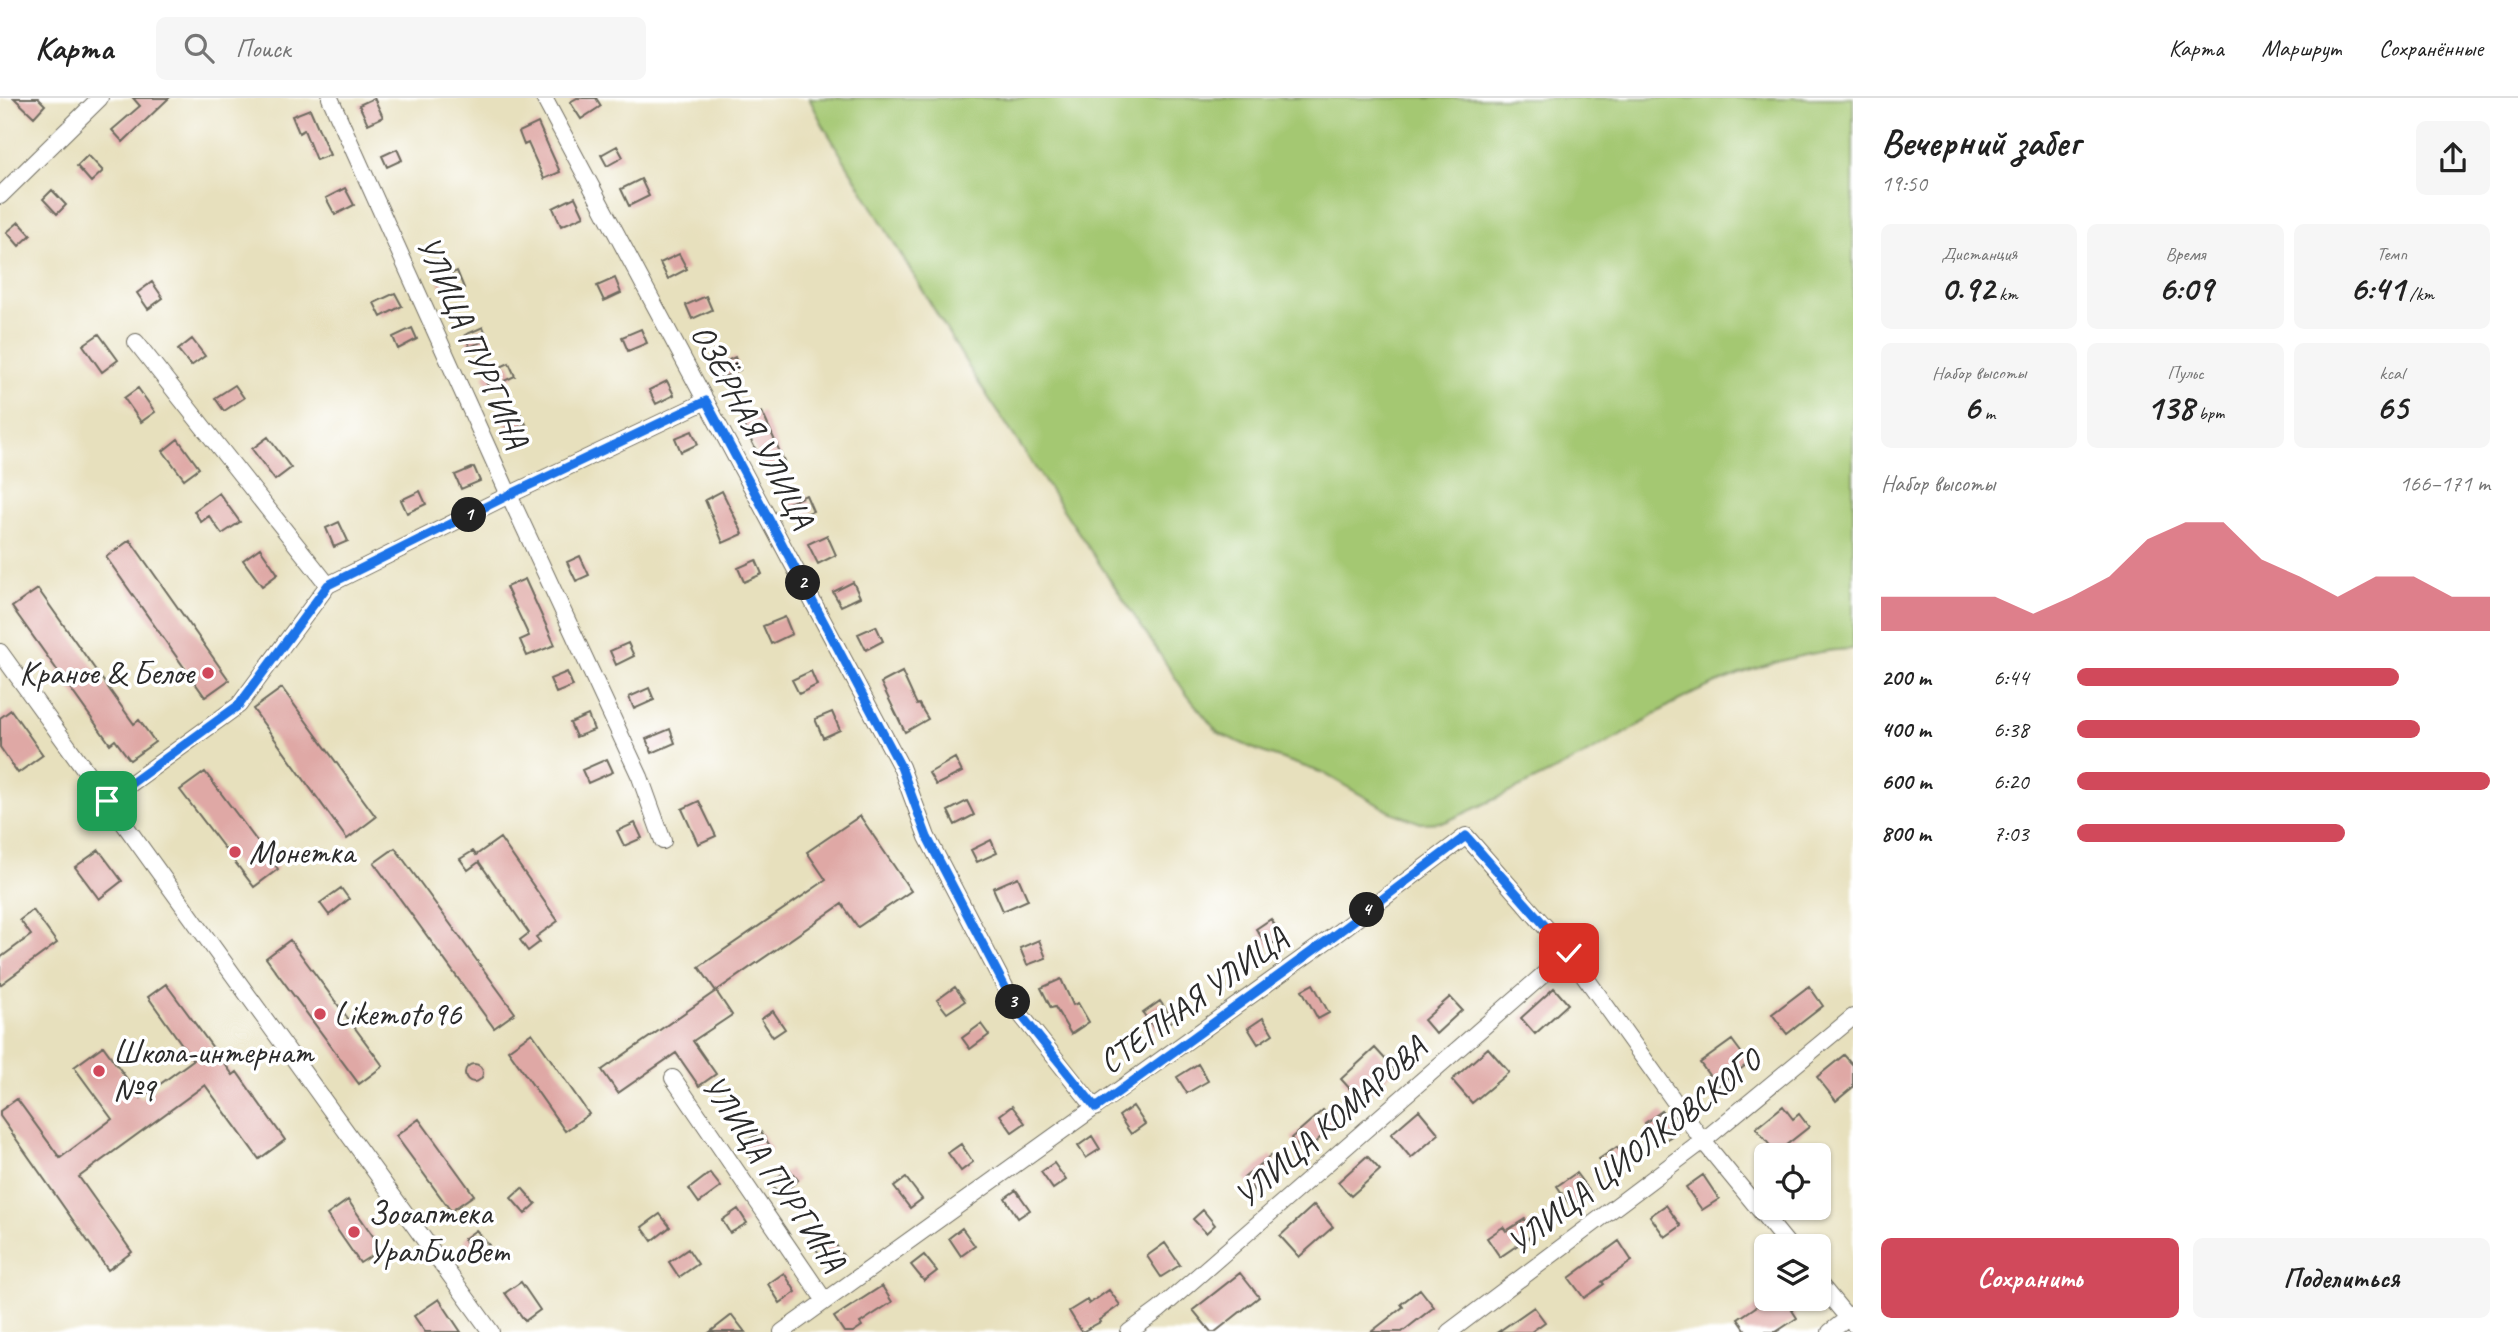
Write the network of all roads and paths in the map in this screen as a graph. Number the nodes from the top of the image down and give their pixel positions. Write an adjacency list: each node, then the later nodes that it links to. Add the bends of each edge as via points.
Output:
1 (100, 98): 4 (street)
2 (330, 98): 7 (street, УЛИЦА ПУРГИНА)
3 (544, 98): 6 (street, ОЗЁРНАЯ УЛИЦА)
4 (0, 196)
5 (136, 342): 8 (street)
6 (706, 401): 7 (street); 15 (street, ОЗЁРНАЯ УЛИЦА, via 901,767 927,837 1017,1010)
7 (509, 495): 8 (street); 11 (street, УЛИЦА ПУРГИНА, via 640,777)
8 (328, 585): 10 (street, via 239,705)
9 (0, 652): 10 (street)
10 (107, 801): 21 (street)
11 (663, 841)
12 (1569, 953): 15 (street, СТЕПНАЯ УЛИЦА, via 1466,836); 16 (street); 23 (street, УЛИЦА КОМАРОВА)
13 (1853, 1017): 16 (street, УЛИЦА ЦИОЛКОВСКОГО)
14 (673, 1078): 19 (street, УЛИЦА ПУРГИНА)
15 (1096, 1108): 19 (street, СТЕПНАЯ УЛИЦА)
16 (1703, 1141): 17 (street); 24 (street, УЛИЦА ЦИОЛКОВСКОГО)
17 (1779, 1234)
18 (1831, 1297): 20 (street)
19 (825, 1301): 22 (street, СТЕПНАЯ УЛИЦА)
20 (1851, 1319): 25 (street)
21 (491, 1332)
22 (782, 1332)
23 (1129, 1332)
24 (1449, 1332)
25 (1830, 1332)

